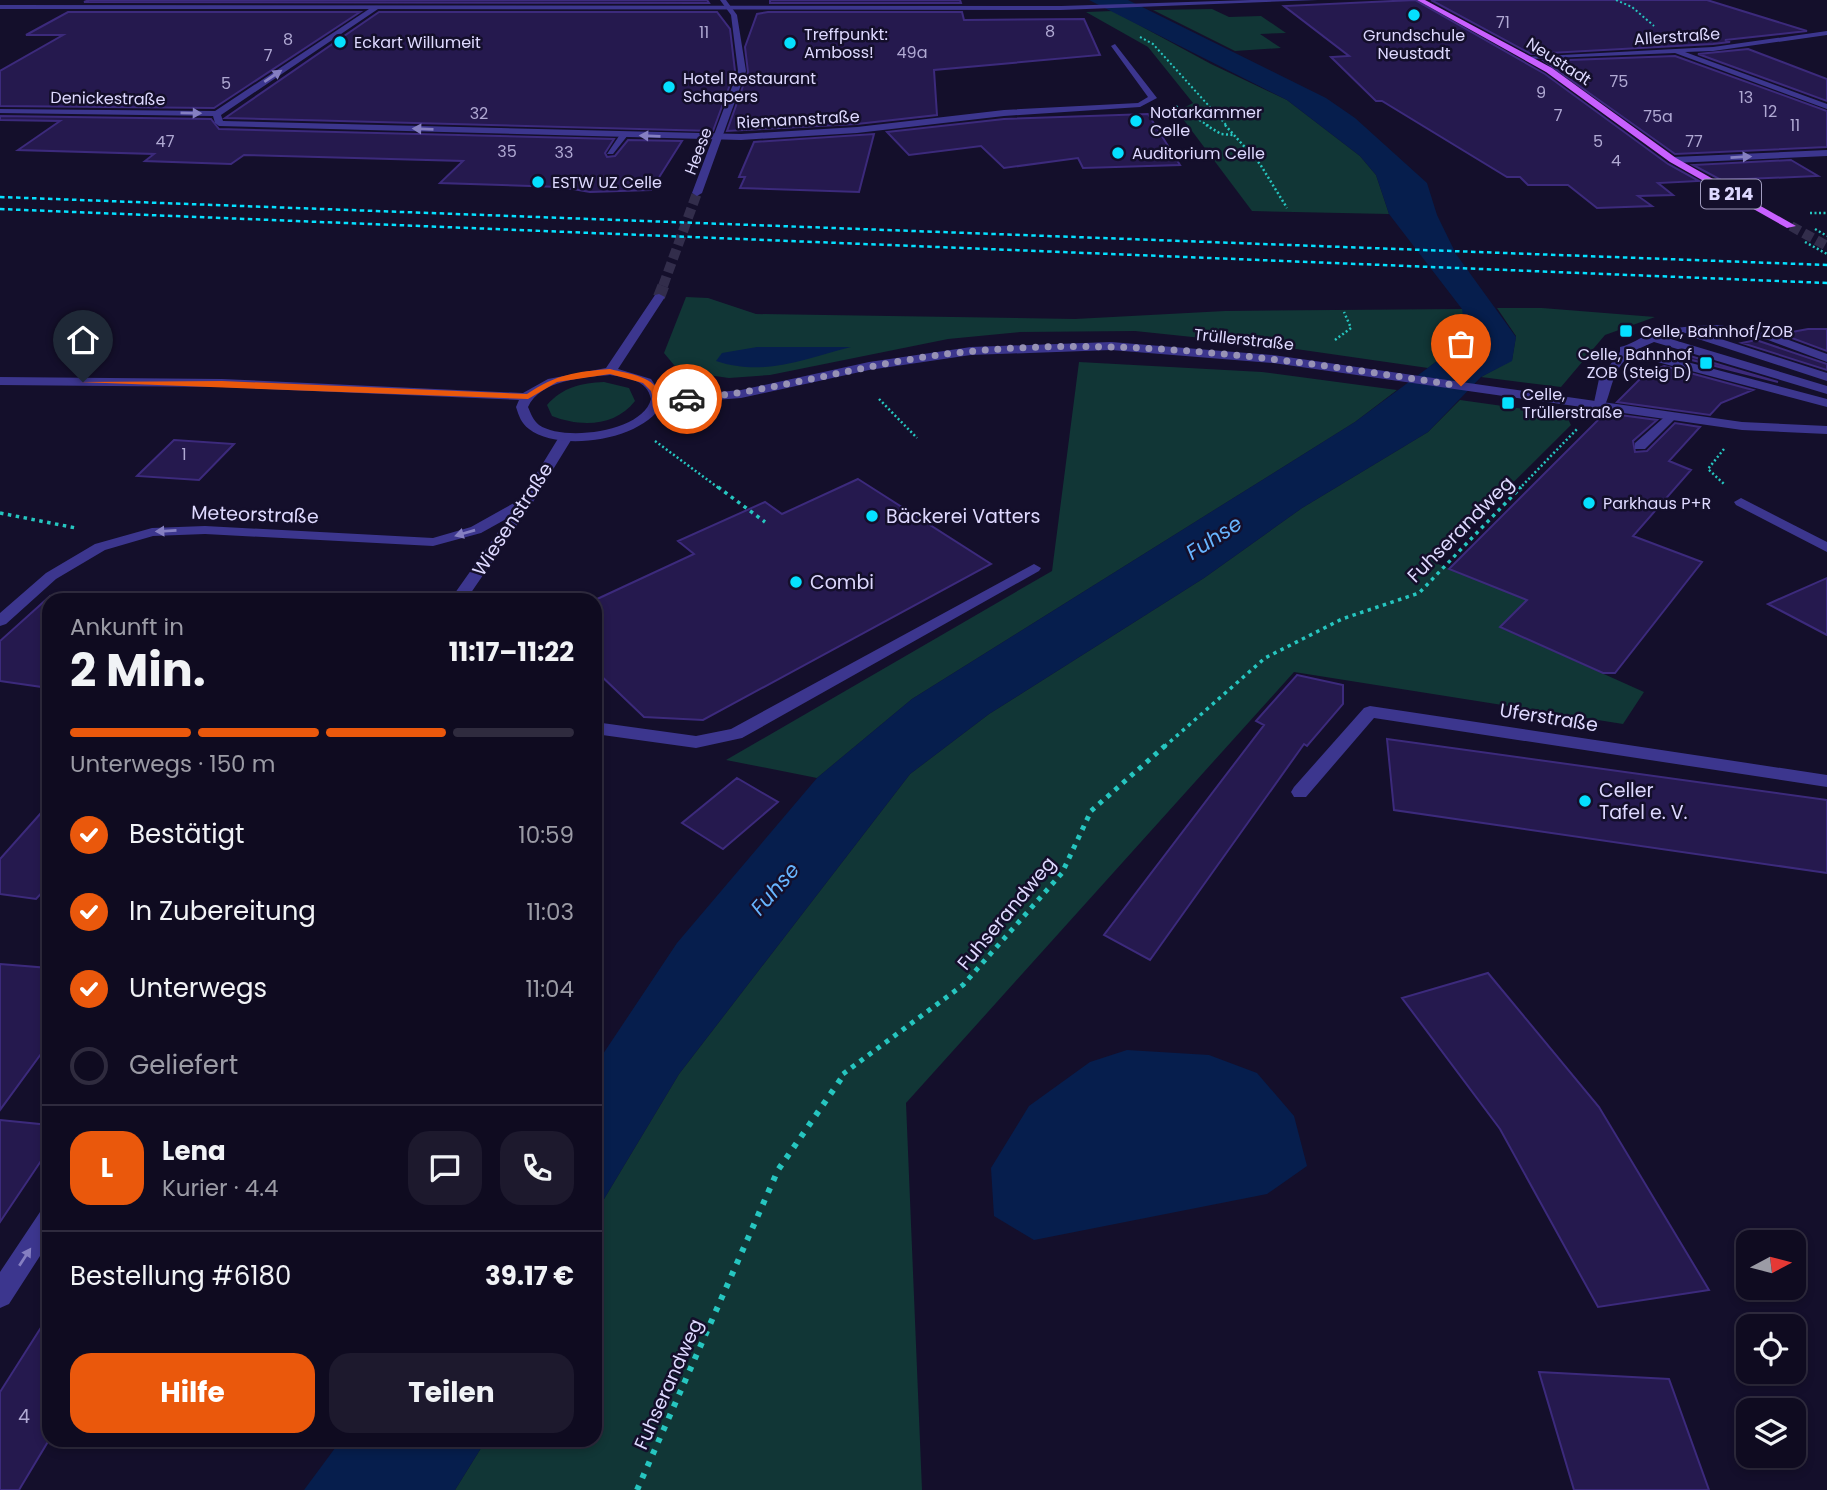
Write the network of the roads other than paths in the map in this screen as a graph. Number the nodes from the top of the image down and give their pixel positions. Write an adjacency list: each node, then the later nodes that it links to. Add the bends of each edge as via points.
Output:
1 (387, 0): 7 (street)
2 (723, 0): 8 (street, Heese)
3 (1315, 0): 5 (street, via 1083,7)
4 (1420, 0): 12 (main road, Neustadt / B 214)
5 (983, 4): 8 (street)
6 (0, 7): 7 (street)
7 (376, 7): 8 (street); 15 (street, one-way to 7)
8 (730, 9): 17 (street, Heese, via 742,71)
9 (1827, 33): 11 (street, Allerstraße)
10 (1115, 46): 17 (street, Riemannstraße, via 1153,98 1140,105)
11 (1673, 51): 12 (street, Allerstraße); 13 (street)
12 (1528, 57): 20 (main road, Neustadt / B 214)
13 (1827, 107)
14 (0, 111): 15 (street, Denickestraße, one-way to 15)
15 (216, 114): 16 (street, Riemannstraße, one-way to 15, via 219,123)
16 (624, 135): 17 (street, Riemannstraße, one-way to 16); 18 (street)
17 (718, 137): 21 (street, Heese)
18 (610, 152)
19 (1827, 153): 20 (street, one-way to 19)
20 (1673, 160): 22 (main road, B 214)
21 (697, 193)
22 (1791, 226)
23 (659, 297): 28 (street)
24 (1675, 329): 25 (street); 27 (street, via 1758,334); 29 (street)
25 (1651, 337): 26 (street); 31 (street)
26 (1624, 349): 34 (street); 35 (street, via 1600,386)
27 (1827, 358)
28 (610, 371): 32 (street, via 572,374); 33 (street, via 646,381 655,390)
29 (1827, 377)
30 (0, 381): 32 (street, via 222,383)
31 (1827, 390)
32 (528, 397): 38 (street, Wiesenstraße, via 524,417 533,426)
33 (657, 401): 35 (street, Trüllerstraße, via 741,394 869,366 1013,348 1166,348 1315,364); 38 (street, Wiesenstraße, via 647,416 626,429)
34 (1827, 403)
35 (1599, 407): 36 (street, Trüllerstraße)
36 (1670, 416): 37 (street, Trüllerstraße, via 1742,426); 39 (street)
37 (1827, 430)
38 (566, 437): 40 (street, Wiesenstraße)
39 (1640, 446)
40 (526, 502): 44 (street, Wiesenstraße); 45 (street, Meteorstraße, one-way to 45, via 476,530 433,542 205,530 152,532 100,547 51,576)
41 (1741, 502): 42 (street)
42 (1827, 548)
43 (1034, 568): 46 (street, via 736,734 696,742)
44 (463, 593)
45 (0, 621)
46 (602, 729)
47 (1827, 781): 48 (street, Uferstraße, via 1370,712)
48 (1300, 792)
49 (42, 1231): 50 (street, one-way to 49)
50 (0, 1295)

